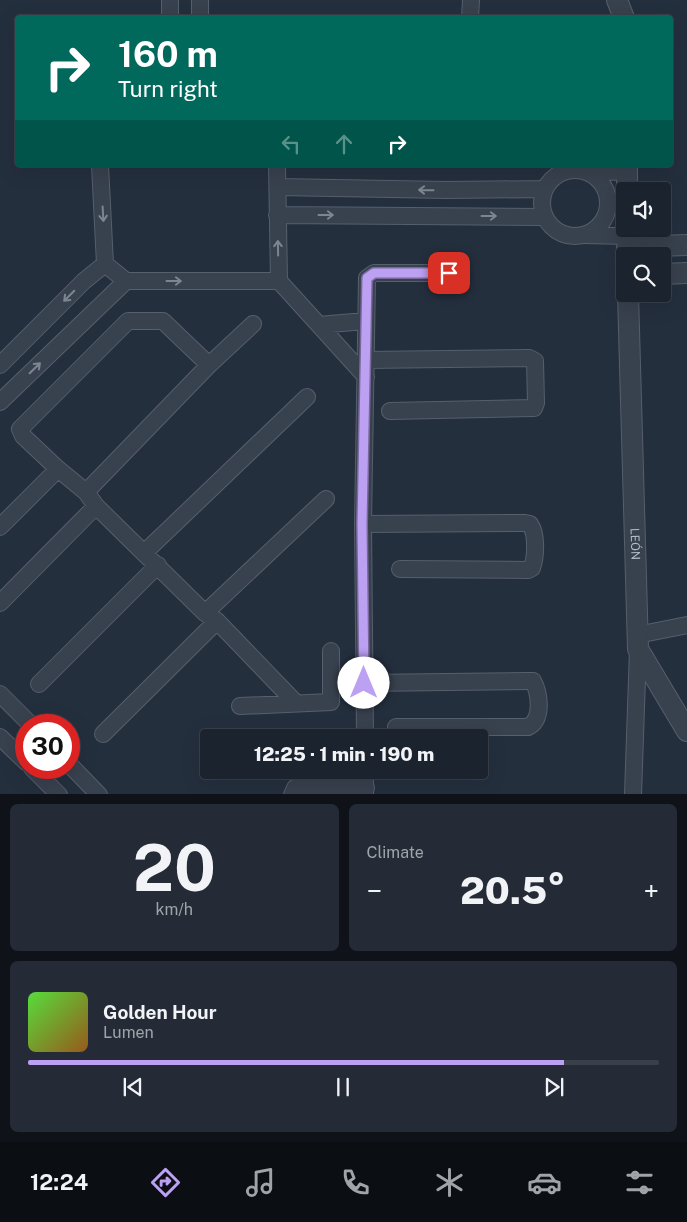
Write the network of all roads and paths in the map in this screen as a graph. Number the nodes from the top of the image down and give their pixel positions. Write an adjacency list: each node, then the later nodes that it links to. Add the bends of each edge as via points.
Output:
1 (170, 0): 5 (street)
2 (200, 0): 6 (street)
3 (471, 0): 7 (street)
4 (618, 0): 8 (street)
5 (170, 15)
6 (200, 15)
7 (470, 15)
8 (623, 15)
9 (100, 167): 20 (street, one-way to 20)
10 (277, 167): 13 (street)
11 (585, 171): 12 (street); 14 (street, via 566,171 550,181); 17 (street, via 601,182 609,199 606,218)
12 (627, 176)
13 (278, 186): 14 (street, one-way to 13); 15 (street)
14 (545, 189): 16 (street, via 542,198)
15 (277, 214): 16 (street, one-way to 16); 24 (street, one-way to 15)
16 (544, 217): 17 (street, via 557,231)
17 (585, 236): 18 (street)
18 (627, 242): 19 (street)
19 (687, 245)
20 (105, 264): 25 (street); 31 (street, one-way to 31)
21 (449, 273): 27 (street, via 374,273 367,278)
22 (687, 273): 23 (street)
23 (671, 274)
24 (279, 281): 25 (street, one-way to 24); 29 (street)
25 (126, 282): 34 (street, one-way to 25)
26 (628, 302): 49 (street, LEÓN)
27 (365, 321): 29 (street); 30 (street)
28 (253, 324): 32 (street)
29 (319, 325): 33 (street)
30 (365, 360): 33 (street); 36 (street, via 529,358 535,361 534,408)
31 (0, 365)
32 (209, 365): 37 (street, via 162,322 128,321 20,429 23,436); 38 (street)
33 (366, 377): 41 (street)
34 (2, 396)
35 (308, 397): 43 (street)
36 (390, 412)
37 (58, 469): 38 (street); 42 (street)
38 (86, 492): 40 (street)
39 (326, 499): 47 (street)
40 (96, 506): 43 (street); 46 (street)
41 (362, 524): 45 (street, via 525,523 533,528 535,560 528,570); 51 (street)
42 (0, 527)
43 (145, 552): 44 (street)
44 (158, 565): 47 (street); 52 (street)
45 (400, 569)
46 (0, 603)
47 (211, 617): 54 (street); 60 (street)
48 (687, 625): 49 (street)
49 (637, 642): 59 (street); 69 (street, LEÓN)
50 (331, 651): 54 (street, via 331,702)
51 (364, 683): 57 (street, via 533,681 537,688 538,717 528,727); 58 (street)
52 (39, 684)
53 (0, 694): 56 (street)
54 (296, 703): 55 (street)
55 (240, 706)
56 (20, 714)
57 (396, 727)
58 (365, 729)
59 (687, 731)
60 (103, 734)
61 (0, 737): 62 (street)
62 (15, 750)
63 (80, 775): 67 (street)
64 (45, 779): 66 (street)
65 (365, 791): 68 (street, via 303,787 295,788)
66 (59, 794)
67 (99, 794)
68 (292, 794)
69 (633, 794)

